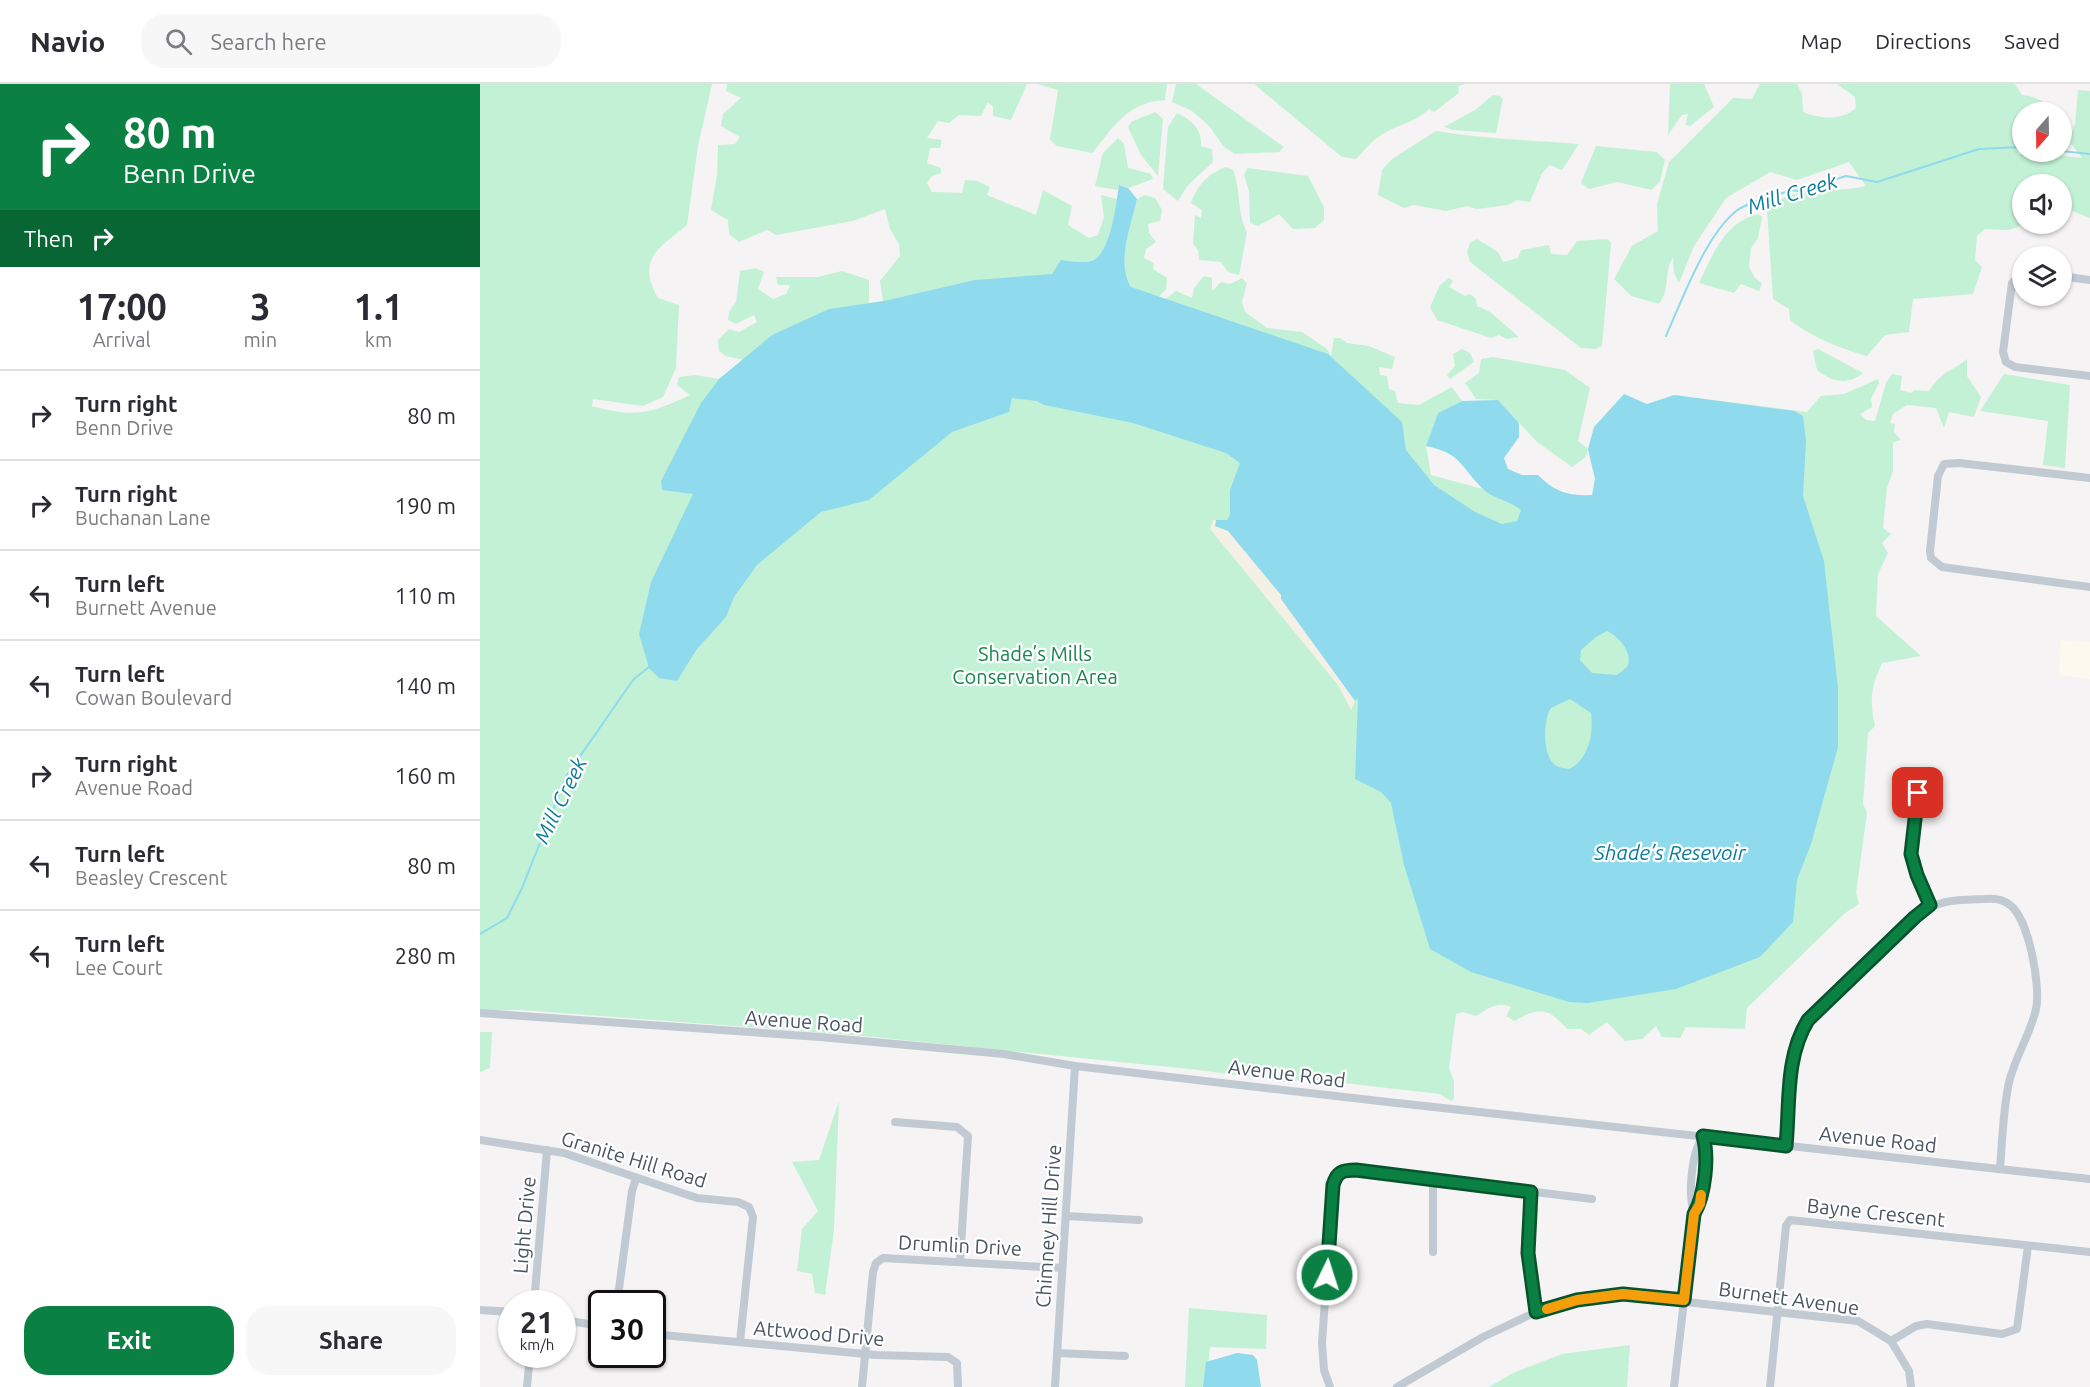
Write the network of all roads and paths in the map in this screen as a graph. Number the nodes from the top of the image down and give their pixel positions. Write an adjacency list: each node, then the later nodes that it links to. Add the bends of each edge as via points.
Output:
1 (2072, 278): 2 (street)
2 (2090, 280)
3 (2012, 283): 4 (street, via 2003,352 2006,362 2015,367)
4 (2090, 376)
5 (2090, 478): 6 (street, via 1944,464 1938,476 1930,551 1931,558 1942,567)
6 (2090, 587)
7 (1924, 778): 8 (street, via 1914,808 1911,854)
8 (1930, 905): 14 (street, via 1808,1020 1800,1033 1793,1059); 16 (street, via 1991,898 2004,901 2017,912 2030,949 2038,996 2008,1085)
9 (480, 1013): 10 (street, Avenue Road, via 820,1037 1004,1054)
10 (1075, 1066): 12 (street, Avenue Road); 22 (street, Chimney Hill Drive)
11 (895, 1122): 27 (street, via 957,1127 968,1136)
12 (1703, 1136): 14 (street, Avenue Road); 31 (street, via 1696,1146 1691,1202 1694,1214)
13 (480, 1140): 15 (street, Granite Hill Road)
14 (1786, 1146): 16 (street, Avenue Road)
15 (547, 1150): 17 (street, Granite Hill Road, via 582,1158); 29 (street, Light Drive)
16 (2000, 1169): 18 (street, Avenue Road)
17 (636, 1179): 30 (street); 38 (street, Granite Hill Road, via 697,1198 744,1203 752,1211)
18 (2090, 1179)
19 (1433, 1180): 20 (street); 25 (street); 47 (street, via 1344,1170 1335,1179 1322,1343)
20 (1531, 1192): 21 (street); 35 (street, via 1528,1253)
21 (1592, 1198)
22 (1066, 1216): 23 (street); 28 (street, Chimney Hill Drive)
23 (1139, 1220)
24 (2028, 1246): 26 (street, Bayne Crescent); 34 (street, Bayne Crescent, via 1790,1220 1786,1226); 37 (street, via 2017,1329 2002,1334 1927,1324)
25 (1433, 1252)
26 (2090, 1252)
27 (960, 1261): 28 (street, Drumlin Drive); 40 (street, Drumlin Drive, via 894,1256 876,1263)
28 (1062, 1268): 39 (street, Chimney Hill Drive)
29 (535, 1290)
30 (619, 1290)
31 (1684, 1300): 34 (street, Burnett Avenue); 35 (street, Burnett Avenue, via 1623,1294 1577,1300); 49 (street)
32 (480, 1310): 33 (street)
33 (498, 1311)
34 (1778, 1311): 37 (street, Burnett Avenue, via 1858,1321); 50 (street, Bayne Crescent)
35 (1536, 1312): 48 (street, Burnett Avenue)
36 (666, 1335): 38 (street, Attwood Drive)
37 (1891, 1341): 51 (street, Burnett Avenue, via 1909,1371)
38 (740, 1342): 40 (street, Attwood Drive)
39 (1057, 1353): 41 (street); 46 (street, Chimney Hill Drive)
40 (865, 1354): 44 (street, Drumlin Drive); 45 (street, Attwood Drive, via 948,1357 957,1363)
41 (1125, 1356)
42 (529, 1368): 43 (street)
43 (527, 1387)
44 (862, 1387)
45 (958, 1387)
46 (1055, 1387)
47 (1330, 1387)
48 (1396, 1387)
49 (1674, 1387)
50 (1770, 1387)
51 (1911, 1387)

